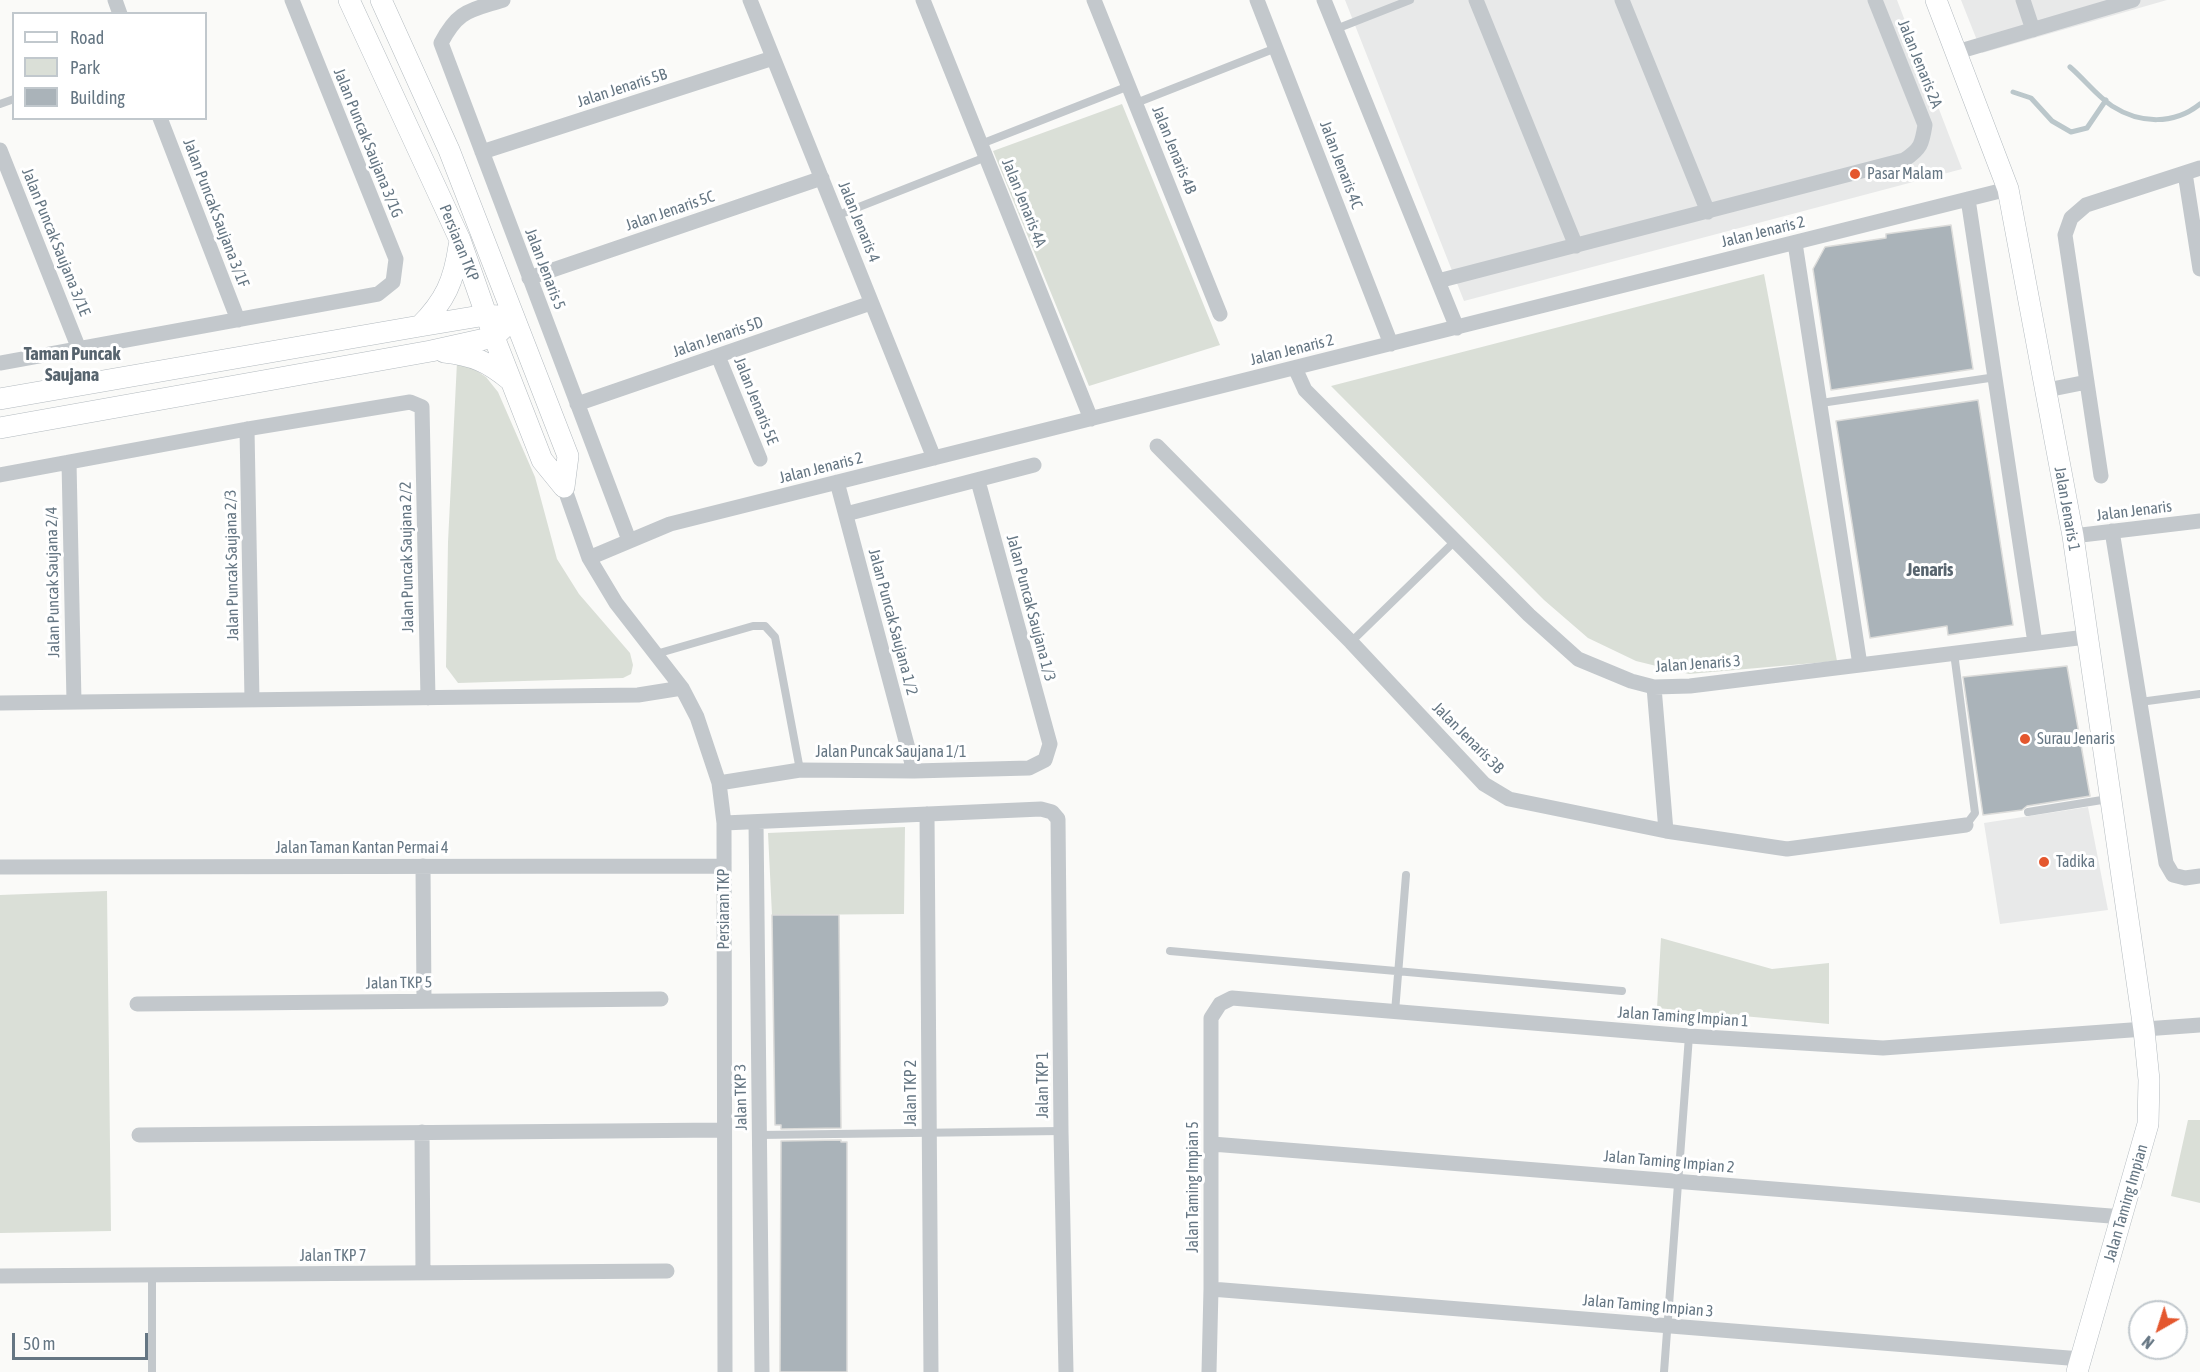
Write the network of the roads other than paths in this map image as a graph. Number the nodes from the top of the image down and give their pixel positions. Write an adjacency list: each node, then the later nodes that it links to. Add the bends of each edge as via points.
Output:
1 (292, 0): 44 (street, Jalan Puncak Saujana 3/1G, via 396,259 393,282 378,294)
2 (349, 0): 34 (street, Persiaran TKP)
3 (381, 0): 43 (street, Persiaran TKP, via 449,150)
4 (503, 0): 27 (street, Jalan Jenaris 5, via 462,14 441,43)
5 (750, 0): 21 (street, Jalan Jenaris 4)
6 (923, 0): 26 (street, Jalan Jenaris 4A)
7 (1094, 0): 22 (street, Jalan Jenaris 4B)
8 (1257, 0): 19 (street, Jalan Jenaris 4C)
9 (1324, 0): 17 (street)
10 (1410, 0): 17 (lane)
11 (1476, 0): 36 (street)
12 (1622, 0): 32 (street)
13 (1875, 0): 32 (street, Jalan Jenaris 2A, via 1925,125 1917,151 1905,160)
14 (1936, 0): 20 (street, Jalan Jenaris 1)
15 (2023, 0): 18 (street)
16 (2133, 0): 18 (street)
17 (1336, 29): 39 (street)
18 (2033, 30): 20 (street)
19 (1276, 48): 23 (lane); 48 (street, Jalan Jenaris 4C)
20 (1957, 52): 30 (street, Jalan Jenaris 1)
21 (773, 58): 27 (street, Jalan Jenaris 5B); 29 (street, Jalan Jenaris 4)
22 (1129, 86): 23 (street, Jalan Jenaris 4B); 26 (lane)
23 (1136, 103): 41 (street, Jalan Jenaris 4B)
24 (161, 120): 44 (street, Jalan Puncak Saujana 3/1F)
25 (0, 150): 49 (street, Jalan Puncak Saujana 3/1E)
26 (983, 150): 33 (lane); 61 (street, Jalan Jenaris 4A)
27 (482, 152): 38 (street, Jalan Jenaris 5)
28 (2193, 171): 37 (street); 56 (street, via 2086,205 2071,218 2066,235)
29 (822, 178): 33 (street, Jalan Jenaris 4); 38 (street, Jalan Jenaris 5C)
30 (2008, 189): 31 (street, Jalan Jenaris 2); 57 (street, Jalan Jenaris 1)
31 (1968, 199): 35 (street, Jalan Jenaris 2); 54 (street)
32 (1708, 212): 36 (street)
33 (837, 216): 40 (street, Jalan Jenaris 4)
34 (460, 240): 42 (street, Persiaran TKP); 45 (street, via 456,272 444,298)
35 (1795, 243): 46 (street, Jalan Jenaris 2); 59 (street)
36 (1576, 246): 39 (street)
37 (2200, 269)
38 (529, 278): 60 (street, Jalan Jenaris 5)
39 (1438, 281): 46 (street)
40 (872, 303): 51 (street, Jalan Jenaris 5D); 65 (street, Jalan Jenaris 4)
41 (1220, 314)
42 (486, 315): 43 (street); 45 (street); 47 (street, Persiaran TKP)
43 (514, 318): 47 (street); 73 (street, Persiaran TKP, via 568,456)
44 (238, 320): 49 (street)
45 (420, 326): 58 (street)
46 (1457, 327): 48 (street, Jalan Jenaris 2)
47 (494, 337): 50 (street); 55 (street, Persiaran TKP)
48 (1391, 344): 53 (street, Jalan Jenaris 2)
49 (79, 349): 52 (street)
50 (431, 351): 55 (street, via 479,359); 62 (street)
51 (718, 356): 60 (street, Jalan Jenaris 5D); 66 (street, Jalan Jenaris 5E)
52 (0, 363)
53 (1295, 368): 61 (street, Jalan Jenaris 2); 79 (street, Jalan Jenaris 3, via 1305,390)
54 (1996, 377): 59 (lane); 83 (street)
55 (511, 381): 73 (street, Persiaran TKP, via 542,460)
56 (2087, 382): 57 (street); 70 (street)
57 (2047, 390): 77 (street, Jalan Jenaris 1)
58 (0, 399)
59 (1821, 402): 86 (street)
60 (577, 404): 78 (street, Jalan Jenaris 5)
61 (1091, 419): 65 (street, Jalan Jenaris 2)
62 (0, 428)
63 (247, 429): 67 (street); 90 (street, Jalan Puncak Saujana 2/2, via 410,402 422,407); 91 (street, Jalan Puncak Saujana 2/3)
64 (1157, 446): 82 (street, Jalan Jenaris 3B)
65 (934, 458): 72 (street, Jalan Jenaris 2)
66 (760, 459)
67 (69, 462): 69 (street); 92 (street, Jalan Puncak Saujana 2/4)
68 (1034, 465): 71 (street)
69 (0, 474)
70 (2101, 476)
71 (978, 481): 74 (street); 95 (street, Jalan Puncak Saujana 1/3)
72 (837, 482): 74 (street, Jalan Puncak Saujana 1/2); 78 (street, Jalan Jenaris 2, via 670,524)
73 (564, 487): 80 (street, Persiaran TKP)
74 (846, 514): 97 (street, Jalan Puncak Saujana 1/2)
75 (2200, 521): 76 (street, Jalan Jenaris)
76 (2112, 531): 77 (street, Jalan Jenaris); 93 (street)
77 (2073, 536): 81 (street, Jalan Jenaris 1)
78 (629, 540): 80 (street, Jalan Jenaris 2)
79 (1455, 541): 82 (lane); 87 (street, Jalan Jenaris 3, via 1578,659)
80 (589, 558): 85 (street, Persiaran TKP, via 616,603)
81 (2086, 637): 83 (street, Jalan Jenaris 3); 99 (street, Jalan Jenaris 1)
82 (1351, 642): 105 (street, Jalan Jenaris 3B, via 1484,784 1509,799)
83 (2035, 643): 84 (street, Jalan Jenaris 3)
84 (1954, 653): 86 (street, Jalan Jenaris 3); 104 (lane, via 1974,813)
85 (656, 654): 88 (street, Persiaran TKP); 96 (lane, via 765,626 775,637)
86 (1860, 665): 87 (street, Jalan Jenaris 3)
87 (1654, 687): 105 (street)
88 (682, 688): 90 (street, via 638,695); 98 (street, Persiaran TKP, via 697,717)
89 (2200, 694): 93 (lane)
90 (428, 698): 91 (street)
91 (252, 700): 92 (street)
92 (74, 702): 94 (street)
93 (2140, 702): 110 (street, via 2166,863 2173,875)
94 (0, 703)
95 (1050, 744): 97 (street, Jalan Puncak Saujana 1/1, via 1045,760 1029,768)
96 (800, 770): 97 (street, Jalan Puncak Saujana 1/1); 98 (street, Jalan Puncak Saujana 1/1)
97 (914, 771)
98 (719, 783): 103 (street, Persiaran TKP)
99 (2110, 799): 100 (lane); 120 (street, Jalan Jenaris 1)
100 (2028, 812)
101 (927, 814): 102 (street); 123 (street, Jalan TKP 2); 124 (street, Jalan TKP 1, via 1041,809 1059,819)
102 (756, 822): 103 (street); 127 (street, Jalan TKP 3)
103 (724, 823): 107 (street, Persiaran TKP)
104 (1966, 825): 105 (street, Jalan Jenaris 3B, via 1787,849)
105 (1666, 831)
106 (423, 866): 107 (street, Jalan Taman Kantan Permai 4); 108 (street, Jalan Taman Kantan Permai 4); 115 (street)
107 (724, 866): 122 (street, Persiaran TKP)
108 (0, 867)
109 (1406, 875): 112 (lane)
110 (2200, 876)
111 (1170, 951): 112 (lane)
112 (1399, 971): 113 (lane); 118 (lane)
113 (1622, 991)
114 (661, 999): 115 (street, Jalan TKP 5)
115 (424, 1001): 116 (street, Jalan TKP 5)
116 (137, 1004)
117 (1220, 1004): 118 (street, Jalan Taming Impian 1, via 1232,998); 128 (street, Jalan Taming Impian 5, via 1211,1018)
118 (1395, 1011): 121 (street, Jalan Taming Impian 1)
119 (2200, 1025): 120 (street, Jalan Taming Impian 1)
120 (2144, 1030): 121 (street, Jalan Taming Impian 1, via 1883,1048); 130 (street, Jalan Taming Impian, via 2148,1124)
121 (1689, 1036): 129 (lane)
122 (723, 1130): 125 (street); 139 (street, Persiaran TKP)
123 (930, 1131): 124 (lane); 127 (lane); 141 (street, Jalan TKP 2)
124 (1061, 1131): 142 (street, Jalan TKP 1)
125 (422, 1132): 126 (street); 132 (street)
126 (138, 1135)
127 (759, 1135): 140 (street, Jalan TKP 3)
128 (1212, 1144): 129 (street, Jalan Taming Impian 2); 135 (street, Jalan Taming Impian 5)
129 (1678, 1181): 130 (street, Jalan Taming Impian 2); 136 (lane)
130 (2123, 1217): 137 (street, Jalan Taming Impian)
131 (667, 1271): 132 (street, Jalan TKP 7)
132 (423, 1273): 133 (street, Jalan TKP 7)
133 (152, 1275): 134 (street, Jalan TKP 7); 138 (lane)
134 (0, 1276)
135 (1211, 1289): 136 (street, Jalan Taming Impian 3); 143 (street, Jalan Taming Impian 5)
136 (1668, 1326): 137 (street, Jalan Taming Impian 3); 144 (lane)
137 (2079, 1366)
138 (152, 1372)
139 (724, 1372)
140 (762, 1372)
141 (931, 1372)
142 (1066, 1372)
143 (1209, 1372)
144 (1664, 1372)

